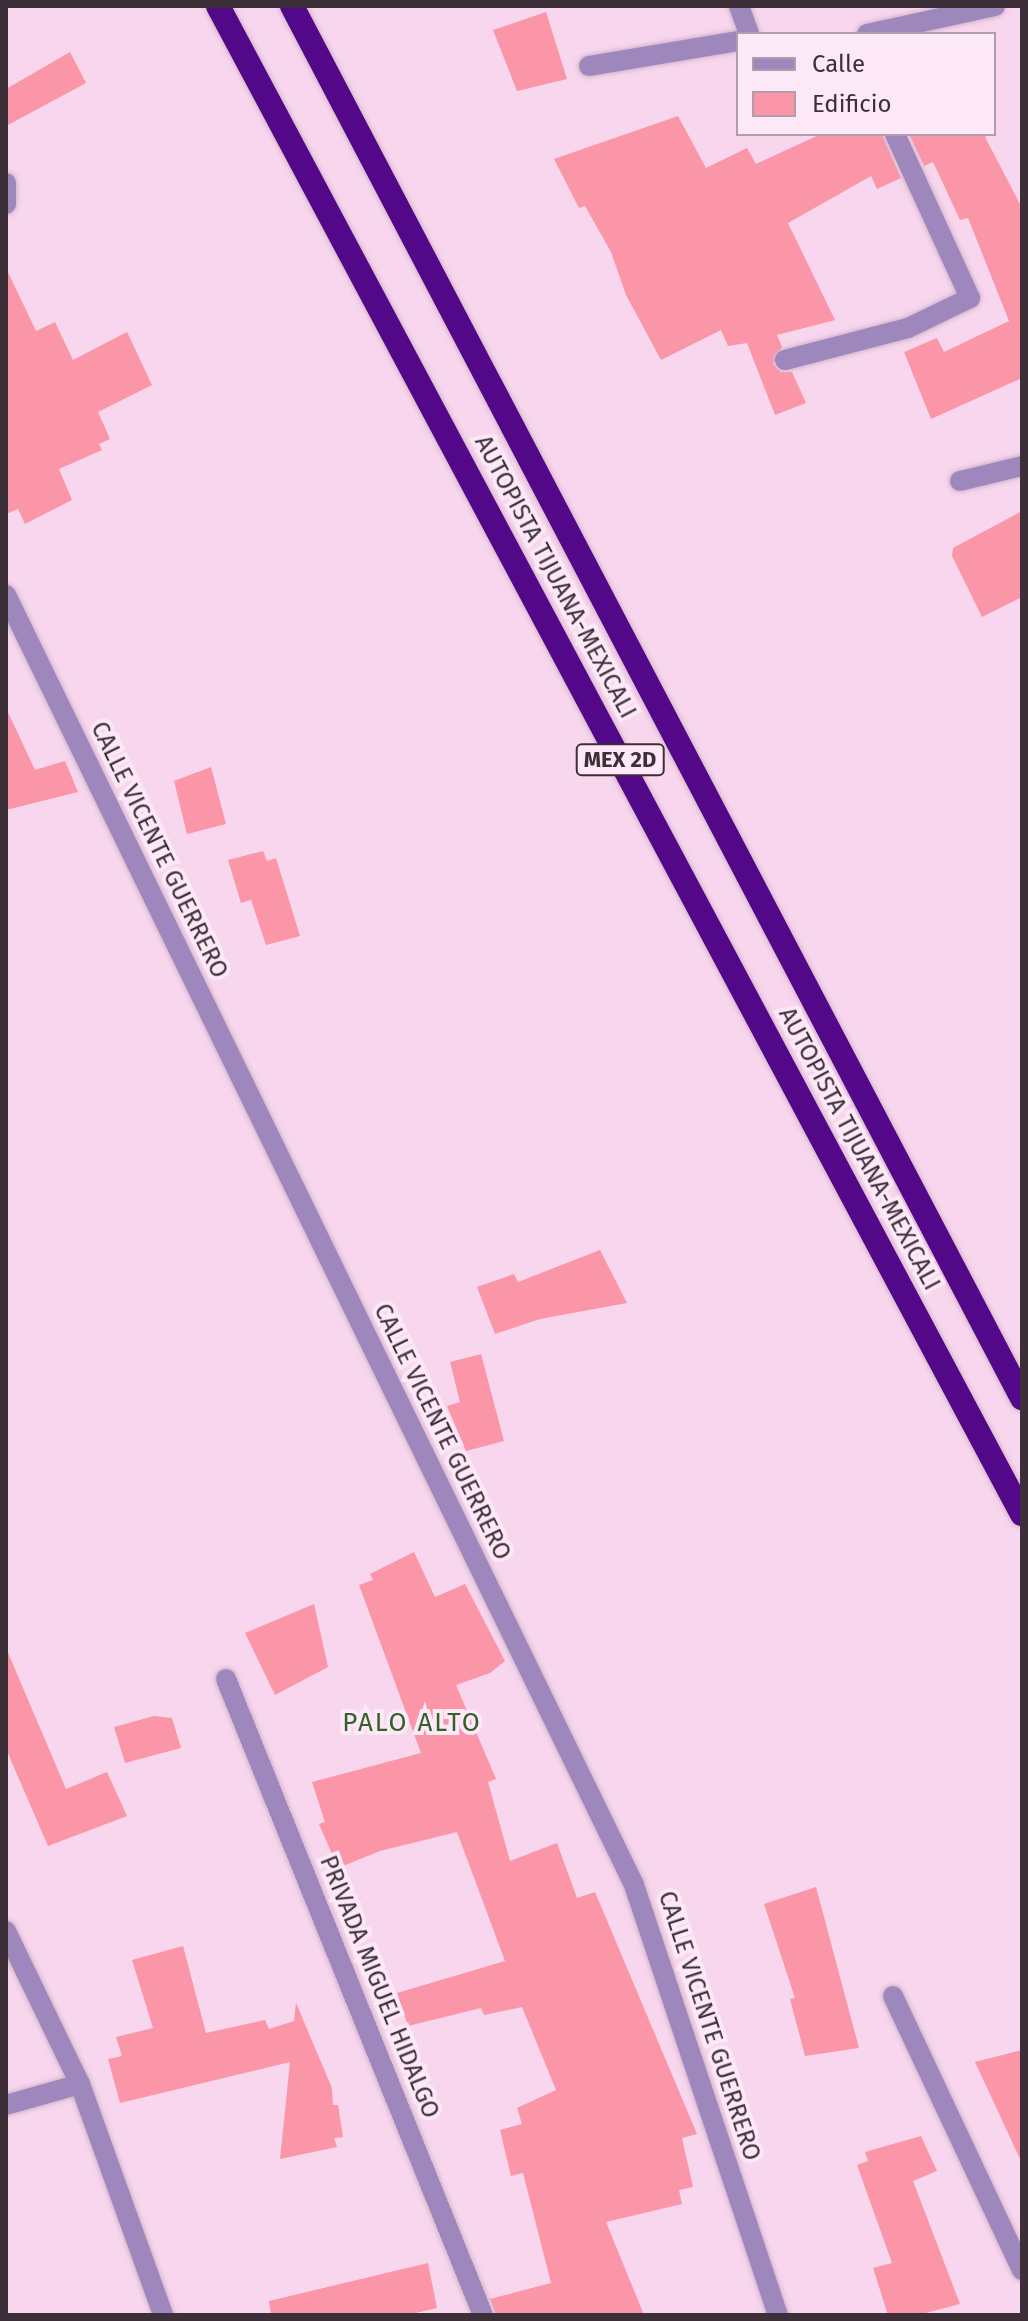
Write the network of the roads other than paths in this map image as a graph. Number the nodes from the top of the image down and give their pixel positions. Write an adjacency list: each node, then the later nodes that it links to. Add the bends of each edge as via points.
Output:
1 (218, 6): 17 (highway, AUTOPISTA TIJUANA-MEXICALI / MEX 2D)
2 (292, 6): 16 (highway, AUTOPISTA TIJUANA-MEXICALI / MEX 2D)
3 (739, 6): 5 (street)
4 (995, 6): 6 (street)
5 (748, 32)
6 (876, 32)
7 (736, 41): 8 (street)
8 (589, 66)
9 (896, 136): 12 (street, via 970,298 908,328)
10 (6, 183): 11 (street)
11 (6, 204)
12 (785, 360)
13 (1022, 466): 14 (street)
14 (960, 481)
15 (6, 595): 26 (street, CALLE VICENTE GUERRERO, via 634,1885)
16 (1022, 1398)
17 (1022, 1514)
18 (226, 1679): 25 (street, PRIVADA MIGUEL HIDALGO)
19 (6, 1931): 21 (street)
20 (893, 1996): 23 (street)
21 (80, 2084): 22 (street); 24 (street)
22 (6, 2105)
23 (1022, 2270)
24 (163, 2315)
25 (483, 2315)
26 (778, 2315)

